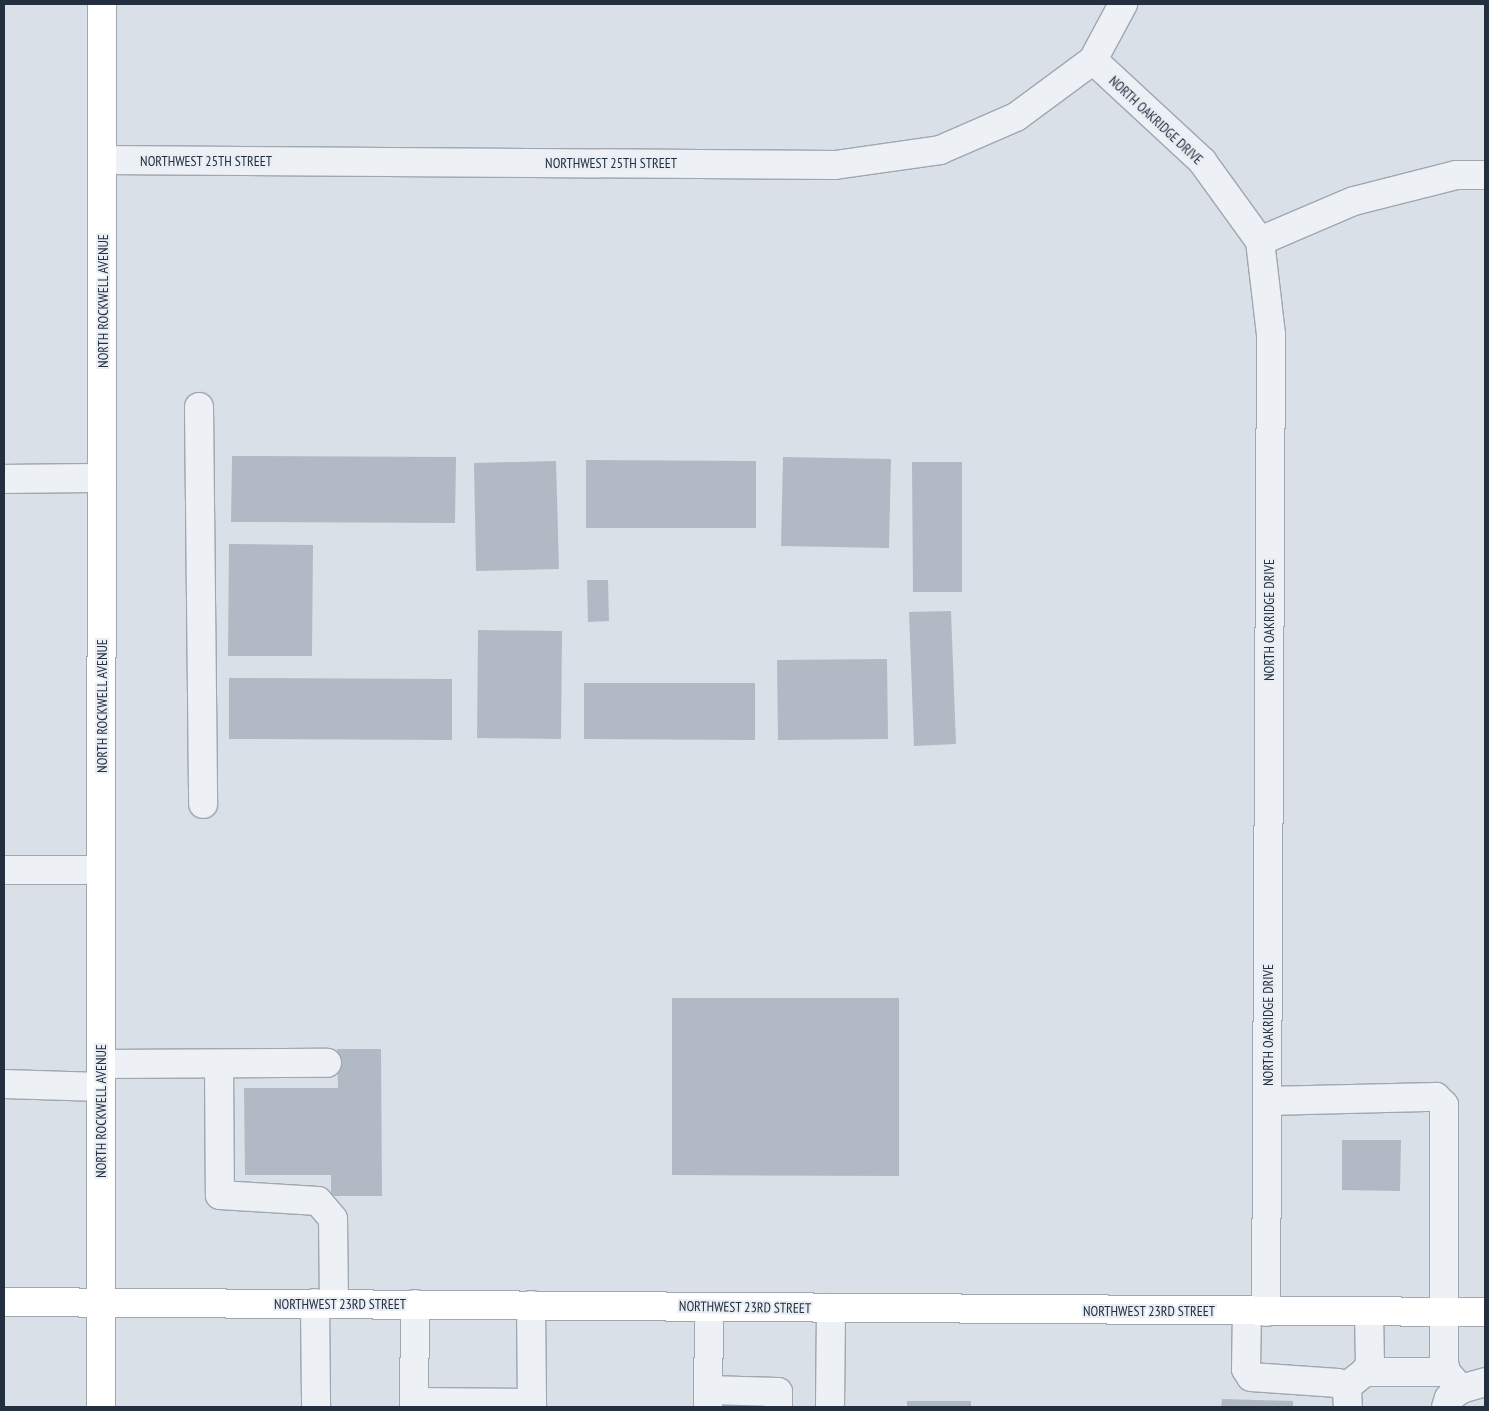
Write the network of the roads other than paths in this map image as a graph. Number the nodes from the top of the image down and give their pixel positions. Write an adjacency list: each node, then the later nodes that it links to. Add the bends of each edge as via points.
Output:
1 (102, 4): 4 (main road, NORTH ROCKWELL AVENUE)
2 (1123, 4): 3 (street)
3 (1092, 60): 4 (street, NORTHWEST 25TH STREET, via 1016,118 940,150 835,164); 6 (street, NORTH OAKRIDGE DRIVE, via 1202,161)
4 (103, 160): 8 (main road, NORTH ROCKWELL AVENUE)
5 (1485, 174): 6 (street, via 1456,175 1354,201)
6 (1260, 240): 17 (street, NORTH OAKRIDGE DRIVE, via 1271,334)
7 (199, 407): 10 (street)
8 (102, 478): 9 (street); 12 (main road, NORTH ROCKWELL AVENUE)
9 (4, 479)
10 (203, 804)
11 (4, 870): 12 (street)
12 (102, 870): 15 (main road, NORTH ROCKWELL AVENUE)
13 (327, 1063): 14 (street)
14 (220, 1064): 15 (street); 20 (street, via 220,1195 318,1201 333,1219)
15 (101, 1076): 16 (street); 19 (main road, NORTH ROCKWELL AVENUE)
16 (4, 1084)
17 (1267, 1101): 25 (street, NORTH OAKRIDGE DRIVE); 28 (street, via 1436,1097 1444,1106)
18 (4, 1302): 19 (main road, NORTHWEST 23RD STREET)
19 (100, 1303): 20 (main road, NORTHWEST 23RD STREET); 34 (main road, NORTH ROCKWELL AVENUE)
20 (325, 1304): 21 (main road, NORTHWEST 23RD STREET); 35 (street)
21 (415, 1304): 22 (main road, NORTHWEST 23RD STREET); 32 (street)
22 (531, 1305): 23 (main road, NORTHWEST 23RD STREET); 33 (street)
23 (710, 1307): 24 (main road, NORTHWEST 23RD STREET); 31 (street)
24 (831, 1308): 25 (main road, NORTHWEST 23RD STREET); 37 (street)
25 (1257, 1312): 26 (main road, NORTHWEST 23RD STREET); 30 (street, NORTH OAKRIDGE DRIVE, via 1246,1369 1251,1377 1338,1383)
26 (1369, 1312): 28 (main road, NORTHWEST 23RD STREET); 30 (street, via 1370,1364)
27 (1485, 1312): 28 (main road, NORTHWEST 23RD STREET)
28 (1445, 1313): 29 (street)
29 (1459, 1387): 30 (street)
30 (1353, 1389)
31 (708, 1399): 36 (street, via 778,1392)
32 (414, 1405): 33 (street)
33 (532, 1405)
34 (101, 1407)
35 (316, 1407)
36 (778, 1407)
37 (830, 1407)

